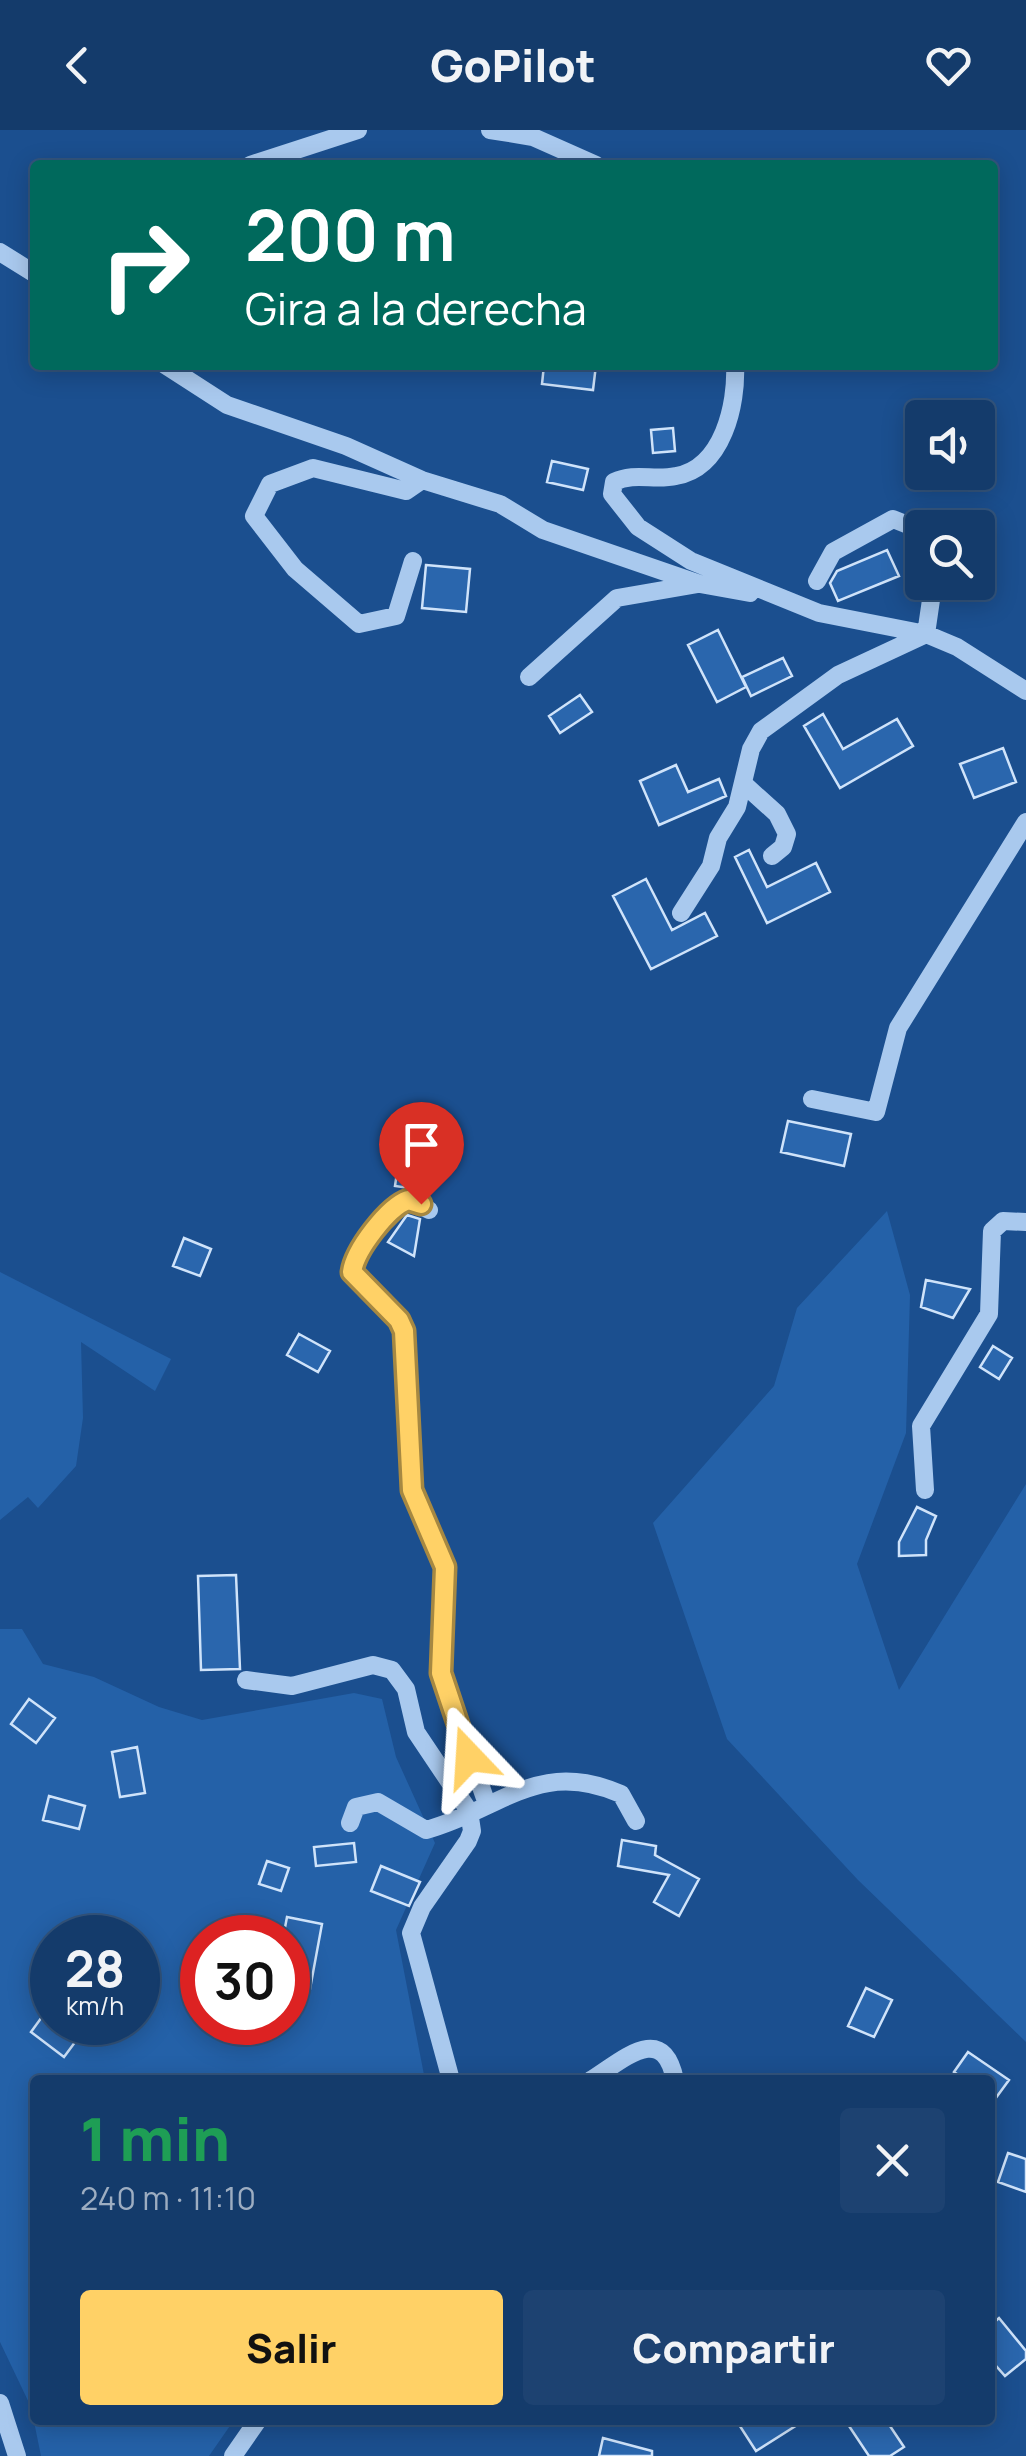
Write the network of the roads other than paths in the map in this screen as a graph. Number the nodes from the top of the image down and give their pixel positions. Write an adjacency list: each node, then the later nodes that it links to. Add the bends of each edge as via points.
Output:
1 (358, 130): 3 (street)
2 (490, 130): 4 (street, via 533,137)
3 (265, 160)
4 (585, 160)
5 (0, 252): 6 (street)
6 (30, 271)
7 (173, 370): 9 (street, via 227,405)
8 (734, 370): 14 (street, via 722,439 691,471 627,476 614,482 612,494 638,528 691,561)
9 (422, 480): 11 (street, via 406,491 313,468 270,484 254,516 294,569 358,624 396,616); 13 (street)
10 (905, 523): 12 (street, via 894,518 833,552)
11 (413, 561)
12 (818, 581)
13 (700, 584): 14 (street); 17 (street, via 618,598)
14 (785, 599): 16 (street, via 819,613)
15 (931, 600): 16 (street)
16 (926, 634): 18 (street); 19 (street, via 838,675 778,714 751,749)
17 (529, 677)
18 (1026, 691)
19 (746, 786): 21 (street, via 788,834); 22 (street, via 711,866)
20 (1026, 822): 23 (street, via 898,1028 876,1112)
21 (772, 856)
22 (682, 912)
23 (812, 1099)
24 (429, 1210): 28 (street, via 408,1200 395,1206 352,1272 404,1331 412,1490 445,1567 441,1673)
25 (1026, 1222): 26 (street, via 1003,1222 992,1231 989,1314 921,1426)
26 (925, 1490)
27 (246, 1680): 28 (street, via 292,1686 374,1665 392,1670 406,1689 416,1732)
28 (478, 1808): 29 (street, via 553,1780 577,1780 621,1794); 30 (street, via 426,1830 367,1801 356,1807); 31 (street, via 468,1841 411,1933)
29 (636, 1821)
30 (350, 1823)
31 (450, 2075)
32 (599, 2075): 33 (street, via 646,2048 670,2058)
33 (674, 2075)
34 (0, 2403): 36 (street)
35 (255, 2425): 37 (street)
36 (17, 2456)
37 (233, 2456)

